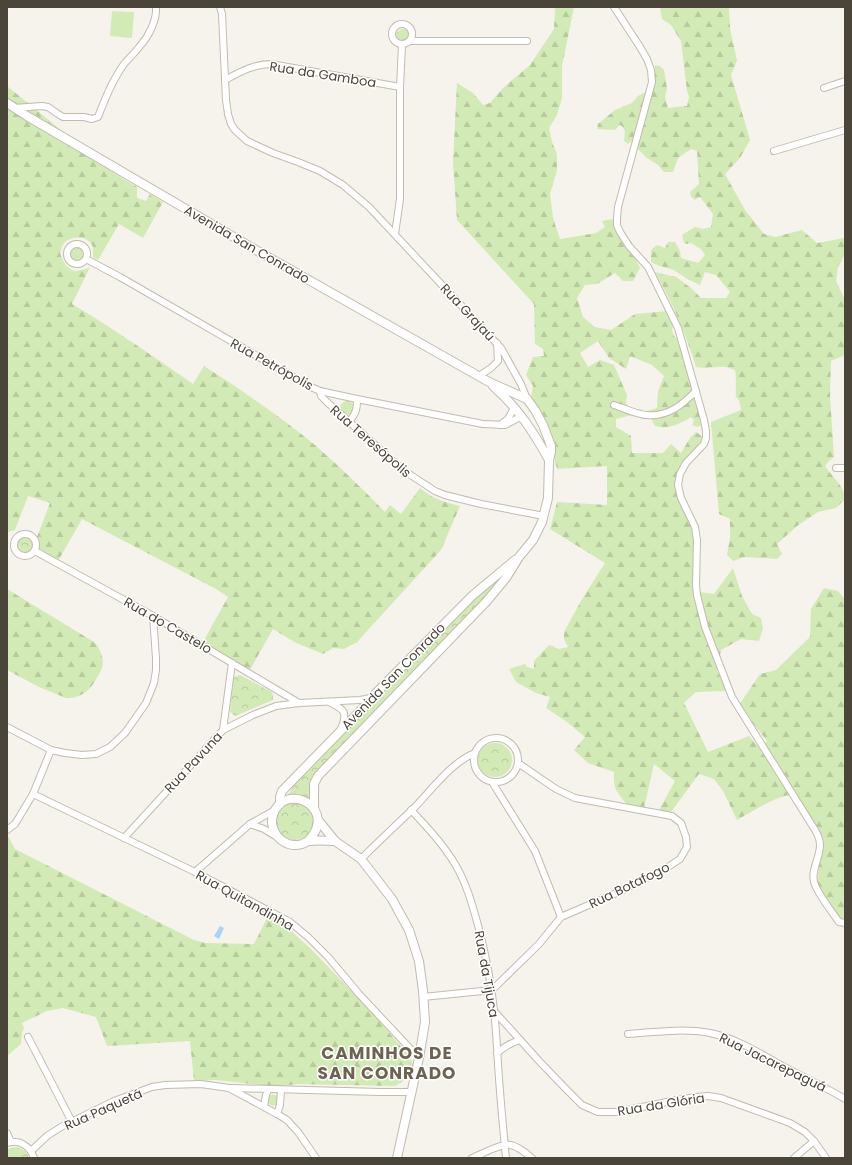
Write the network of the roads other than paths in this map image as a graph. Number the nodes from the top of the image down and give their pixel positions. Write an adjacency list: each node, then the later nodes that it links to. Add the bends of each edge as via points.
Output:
1 (156, 7): 11 (street, via 150,32 111,85 98,117 63,117 48,107)
2 (220, 7): 7 (street, Rua Grajaú)
3 (614, 7): 22 (street, via 640,47 652,76 618,207 617,225 629,246 648,267 674,319)
4 (411, 41): 5 (street); 6 (street); 6 (street, via 411,29 406,24 400,24 394,28 392,37)
5 (526, 41)
6 (402, 45): 9 (street)
7 (225, 80): 9 (street, Rua da Gamboa, via 252,67 271,64); 14 (street, Rua Grajaú, via 228,114 239,135 246,141 320,171 343,185)
8 (845, 81): 10 (street)
9 (400, 87): 14 (street, via 400,199)
10 (824, 88)
11 (10, 105): 19 (street, Avenida San Conrado, via 254,249)
12 (845, 130): 13 (street)
13 (774, 151)
14 (395, 234): 16 (street, Rua Grajaú)
15 (86, 259): 21 (street, Rua Petrópolis)
16 (497, 343): 17 (street); 18 (street, Rua Grajaú)
17 (498, 361): 18 (street); 19 (street)
18 (510, 362): 24 (street, Rua Grajaú)
19 (479, 376): 20 (street, Avenida San Conrado)
20 (489, 382): 24 (street, Avenida San Conrado); 26 (street, Avenida San Conrado)
21 (320, 390): 23 (street, Rua Petrópolis); 29 (street, Rua Teresópolis, via 326,402)
22 (696, 390): 25 (street, via 684,403 666,414 646,416); 63 (street, via 706,438 704,444 686,463 678,485 681,498 695,527 697,595 705,627 732,697 816,830 820,847 814,881 839,922)
23 (357, 399): 29 (street, via 357,409); 30 (street, Rua Petrópolis, via 483,424)
24 (527, 399): 26 (street, via 519,402); 27 (street, Avenida San Conrado)
25 (614, 405)
26 (514, 408): 28 (street, Avenida San Conrado); 30 (street, via 508,419)
27 (534, 410): 28 (street); 31 (street, Avenida San Conrado, via 549,440)
28 (522, 416): 30 (street, Rua Petrópolis, via 505,426); 31 (street, Avenida San Conrado)
29 (349, 422): 34 (street, Rua Teresópolis, via 403,470 435,491 481,504)
30 (500, 425)
31 (549, 460): 34 (street, Avenida San Conrado, via 548,498)
32 (836, 468): 33 (street)
33 (845, 468)
34 (544, 516): 36 (street, Avenida San Conrado, via 533,540)
35 (35, 551): 37 (street, Rua do Castelo)
36 (519, 557): 39 (street, Avenida San Conrado, via 473,595); 51 (street, Avenida San Conrado, via 486,602 318,776 314,784)
37 (153, 616): 38 (street, Rua do Castelo); 45 (street, via 156,658 154,683 146,703 124,733 110,747 96,754 82,755)
38 (232, 663): 41 (street, Rua do Castelo); 43 (street)
39 (371, 698): 40 (street, Rua Pavuna); 44 (street, Avenida San Conrado)
40 (327, 702): 41 (street, Rua Pavuna); 44 (street, via 344,712 345,719)
41 (299, 703): 43 (street, Rua Pavuna, via 276,706)
42 (7, 727): 45 (street)
43 (223, 730): 56 (street, Rua Pavuna)
44 (340, 730): 50 (street, Avenida San Conrado, via 282,791)
45 (51, 750): 49 (street)
46 (475, 753): 47 (street, via 484,742 498,738 511,743 518,756); 48 (street, via 476,768); 52 (street, via 453,767)
47 (518, 763): 48 (street, via 511,776 502,781); 62 (street, Rua Botafogo, via 556,789 575,798 672,816 681,823 686,837 686,847 680,859 665,869)
48 (492, 782): 62 (street, via 535,851)
49 (33, 794): 55 (street, via 15,824); 56 (street, Rua Quitandinha)
50 (277, 807): 51 (street, via 286,800 294,799 309,803); 54 (street); 57 (street, via 272,817 272,825)
51 (314, 809): 53 (street)
52 (412, 810): 60 (street); 64 (street, Rua da Tijuca, via 442,844 466,888 482,940)
53 (318, 820): 58 (street, via 314,835); 59 (street)
54 (250, 824): 57 (street); 61 (street)
55 (7, 830)
56 (124, 838): 61 (street, Rua Quitandinha)
57 (278, 838): 58 (street, via 293,845)
58 (308, 841): 59 (street)
59 (335, 841): 60 (street)
60 (361, 859): 65 (street, via 392,899 409,930 419,961)
61 (195, 872): 71 (street, Rua Quitandinha, via 290,922 329,958)
62 (561, 917): 64 (street, Rua Botafogo, via 539,944)
63 (845, 924)
64 (492, 990): 65 (street); 66 (street, Rua da Tijuca)
65 (423, 997): 71 (street, via 425,1022)
66 (494, 1011): 69 (street, Rua da Glória); 70 (street, Rua da Tijuca)
67 (628, 1034): 76 (street, Rua Jacarepaguá, via 694,1030 712,1033 734,1040)
68 (28, 1037): 79 (street)
69 (520, 1040): 70 (street, via 511,1042); 81 (street, Rua da Glória, via 582,1105 598,1112 617,1112 708,1096 721,1098 790,1123)
70 (497, 1053): 83 (street, Rua da Tijuca)
71 (419, 1058): 75 (street)
72 (229, 1088): 73 (street, Rua Paquetá); 77 (street, Rua Paquetá); 79 (street, Rua Paquetá, via 201,1084 152,1087 114,1101)
73 (268, 1090): 74 (street, Rua Paquetá); 77 (street)
74 (281, 1090): 75 (street, Rua Paquetá); 78 (street)
75 (412, 1092): 87 (street)
76 (845, 1099)
77 (264, 1107): 78 (street, Rua Paquetá)
78 (277, 1114): 86 (street, Rua Paquetá, via 298,1132)
79 (72, 1122): 84 (street, Rua Paquetá, via 47,1136)
80 (7, 1133): 82 (street)
81 (814, 1141): 91 (street); 92 (street, Rua da Glória)
82 (9, 1143): 84 (street, via 17,1142)
83 (505, 1145): 88 (street); 89 (street, Rua da Tijuca); 90 (street, via 519,1148)
84 (31, 1151): 85 (street)
85 (34, 1158)
86 (316, 1158)
87 (397, 1158)
88 (472, 1158)
89 (506, 1158)
90 (532, 1158)
91 (794, 1158)
92 (826, 1158)

